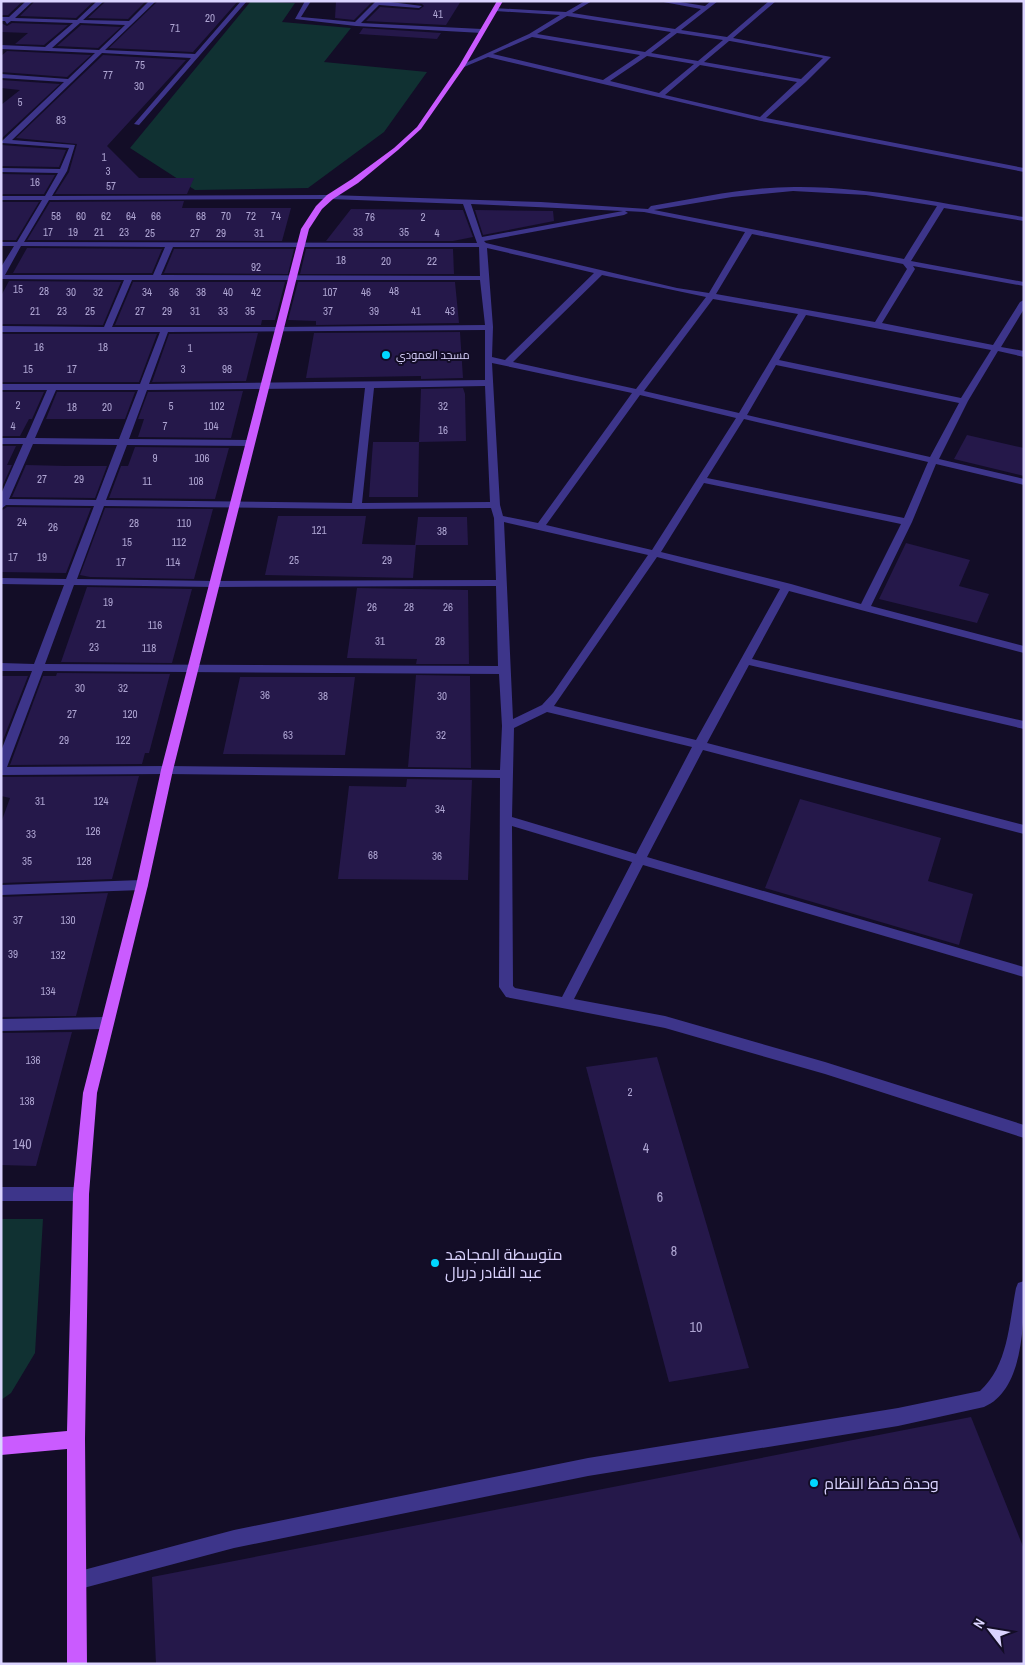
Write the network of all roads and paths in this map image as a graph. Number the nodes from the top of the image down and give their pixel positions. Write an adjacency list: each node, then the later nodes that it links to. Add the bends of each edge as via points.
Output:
1 (30, 1): 17 (street)
2 (101, 1): 19 (street)
3 (153, 1): 20 (street)
4 (244, 1): 33 (street)
5 (308, 1): 21 (street, via 297,18)
6 (589, 1): 15 (street)
7 (660, 1): 13 (street)
8 (715, 1): 13 (street)
9 (773, 1): 27 (street)
10 (379, 2): 11 (street); 21 (street)
11 (421, 4): 14 (street)
12 (498, 5): 15 (street); 25 (main road)
13 (707, 8): 24 (street)
14 (414, 13)
15 (565, 14): 24 (street); 26 (street)
16 (1, 19): 17 (street)
17 (11, 19): 19 (street); 22 (street)
18 (409, 20): 23 (street)
19 (79, 21): 20 (street); 29 (street)
20 (131, 23): 30 (street)
21 (356, 24): 23 (street)
22 (1, 26)
23 (404, 27): 25 (street)
24 (677, 30): 27 (street); 32 (street)
25 (482, 31): 35 (main road)
26 (531, 35): 31 (street); 32 (street)
27 (730, 39): 34 (street); 37 (street, via 828,57)
28 (1, 47): 29 (street)
29 (47, 49): 30 (street)
30 (101, 52): 33 (street); 38 (street)
31 (489, 55): 35 (street); 39 (street)
32 (645, 55): 34 (street); 39 (street)
33 (196, 56): 42 (street)
34 (700, 64): 37 (street); 40 (street)
35 (462, 66): 48 (main road, via 419,128 396,149)
36 (1, 76): 38 (street)
37 (804, 80): 41 (street)
38 (70, 81): 43 (street)
39 (606, 81): 40 (street)
40 (661, 96): 41 (street)
41 (761, 119): 45 (street)
42 (137, 124)
43 (4, 142): 46 (street, via 72,145)
44 (1, 170): 46 (street)
45 (1024, 170)
46 (63, 171): 47 (street)
47 (48, 197): 48 (street); 49 (street); 57 (street)
48 (330, 197): 50 (street); 59 (main road, via 311,218)
49 (1, 198)
50 (466, 201): 52 (street); 55 (street)
51 (941, 206): 52 (street, via 812,189 750,193); 53 (street); 60 (street)
52 (644, 210): 54 (street); 55 (street)
53 (1024, 220)
54 (750, 230): 60 (street); 68 (street)
55 (481, 242): 59 (street); 61 (street); 66 (street)
56 (1, 244): 57 (street)
57 (18, 244): 58 (street); 62 (street)
58 (169, 246): 59 (street); 63 (street)
59 (301, 246): 65 (main road)
60 (906, 262): 67 (street); 71 (street, via 911,269)
61 (598, 272): 68 (street); 81 (street)
62 (1, 276): 64 (street)
63 (156, 277): 64 (street); 65 (street)
64 (129, 278): 74 (street)
65 (292, 278): 66 (street); 76 (main road)
66 (484, 278): 72 (street)
67 (1024, 284)
68 (710, 296): 70 (street); 88 (street)
69 (1024, 302): 77 (street)
70 (803, 313): 71 (street); 80 (street)
71 (877, 325): 77 (street)
72 (489, 327): 76 (street); 79 (street)
73 (1, 329): 74 (street)
74 (107, 329): 75 (street)
75 (165, 330): 76 (street); 86 (street)
76 (279, 330): 87 (main road)
77 (995, 348): 78 (street); 89 (street)
78 (1024, 354)
79 (488, 359): 81 (street); 82 (street)
80 (774, 362): 89 (street); 90 (street)
81 (507, 363): 88 (street)
82 (490, 383): 83 (street); 101 (street)
83 (370, 386): 87 (street); 102 (street)
84 (1, 387): 85 (street)
85 (53, 387): 86 (street); 92 (street)
86 (144, 387): 87 (street); 93 (street)
87 (265, 387): 94 (main road)
88 (638, 392): 90 (street); 105 (street)
89 (964, 401): 95 (street)
90 (741, 418): 95 (street); 96 (street)
91 (1, 441): 92 (street)
92 (29, 441): 93 (street); 99 (street)
93 (123, 443): 94 (street); 98 (street)
94 (250, 443): 100 (main road)
95 (932, 461): 97 (street); 104 (street)
96 (702, 480): 104 (street); 106 (street)
97 (1024, 482)
98 (100, 502): 99 (street); 100 (street); 108 (street)
99 (2, 503)
100 (236, 504): 102 (street); 110 (main road)
101 (495, 505): 102 (street); 103 (street)
102 (357, 506)
103 (499, 518): 105 (street); 109 (street)
104 (907, 522): 112 (street)
105 (540, 527): 106 (street)
106 (655, 554): 111 (street); 119 (street, via 558,696)
107 (1, 581): 108 (street)
108 (69, 581): 110 (street); 116 (street)
109 (500, 583): 110 (street); 118 (street)
110 (215, 584): 117 (main road)
111 (786, 586): 112 (street); 114 (street)
112 (864, 608): 113 (street)
113 (1024, 650)
114 (745, 661): 120 (street); 122 (street)
115 (1, 668): 116 (street)
116 (37, 668): 117 (street); 123 (street)
117 (192, 669): 118 (street); 124 (main road)
118 (504, 670): 121 (street)
119 (546, 708): 121 (street); 122 (street)
120 (1024, 725)
121 (508, 726): 126 (street)
122 (699, 745): 128 (street); 129 (street)
123 (1, 766)
124 (167, 770): 125 (street); 126 (street); 130 (main road)
125 (1, 771)
126 (506, 774): 127 (street)
127 (506, 820): 129 (street); 133 (street, via 506,987 511,993)
128 (1024, 830)
129 (638, 861): 132 (street); 133 (street)
130 (142, 885): 131 (street); 134 (main road)
131 (1, 890)
132 (1024, 972)
133 (566, 1002): 136 (street, via 665,1022 825,1068)
134 (106, 1023): 135 (street); 138 (main road, via 90,1093)
135 (1, 1025)
136 (1024, 1132)
137 (1, 1194): 138 (street)
138 (81, 1194): 140 (main road)
139 (1024, 1288): 142 (street, via 1005,1373 984,1399 898,1418 588,1467 234,1539)
140 (76, 1439): 141 (main road); 142 (main road)
141 (1, 1446)
142 (76, 1581): 143 (main road)
143 (77, 1664)

